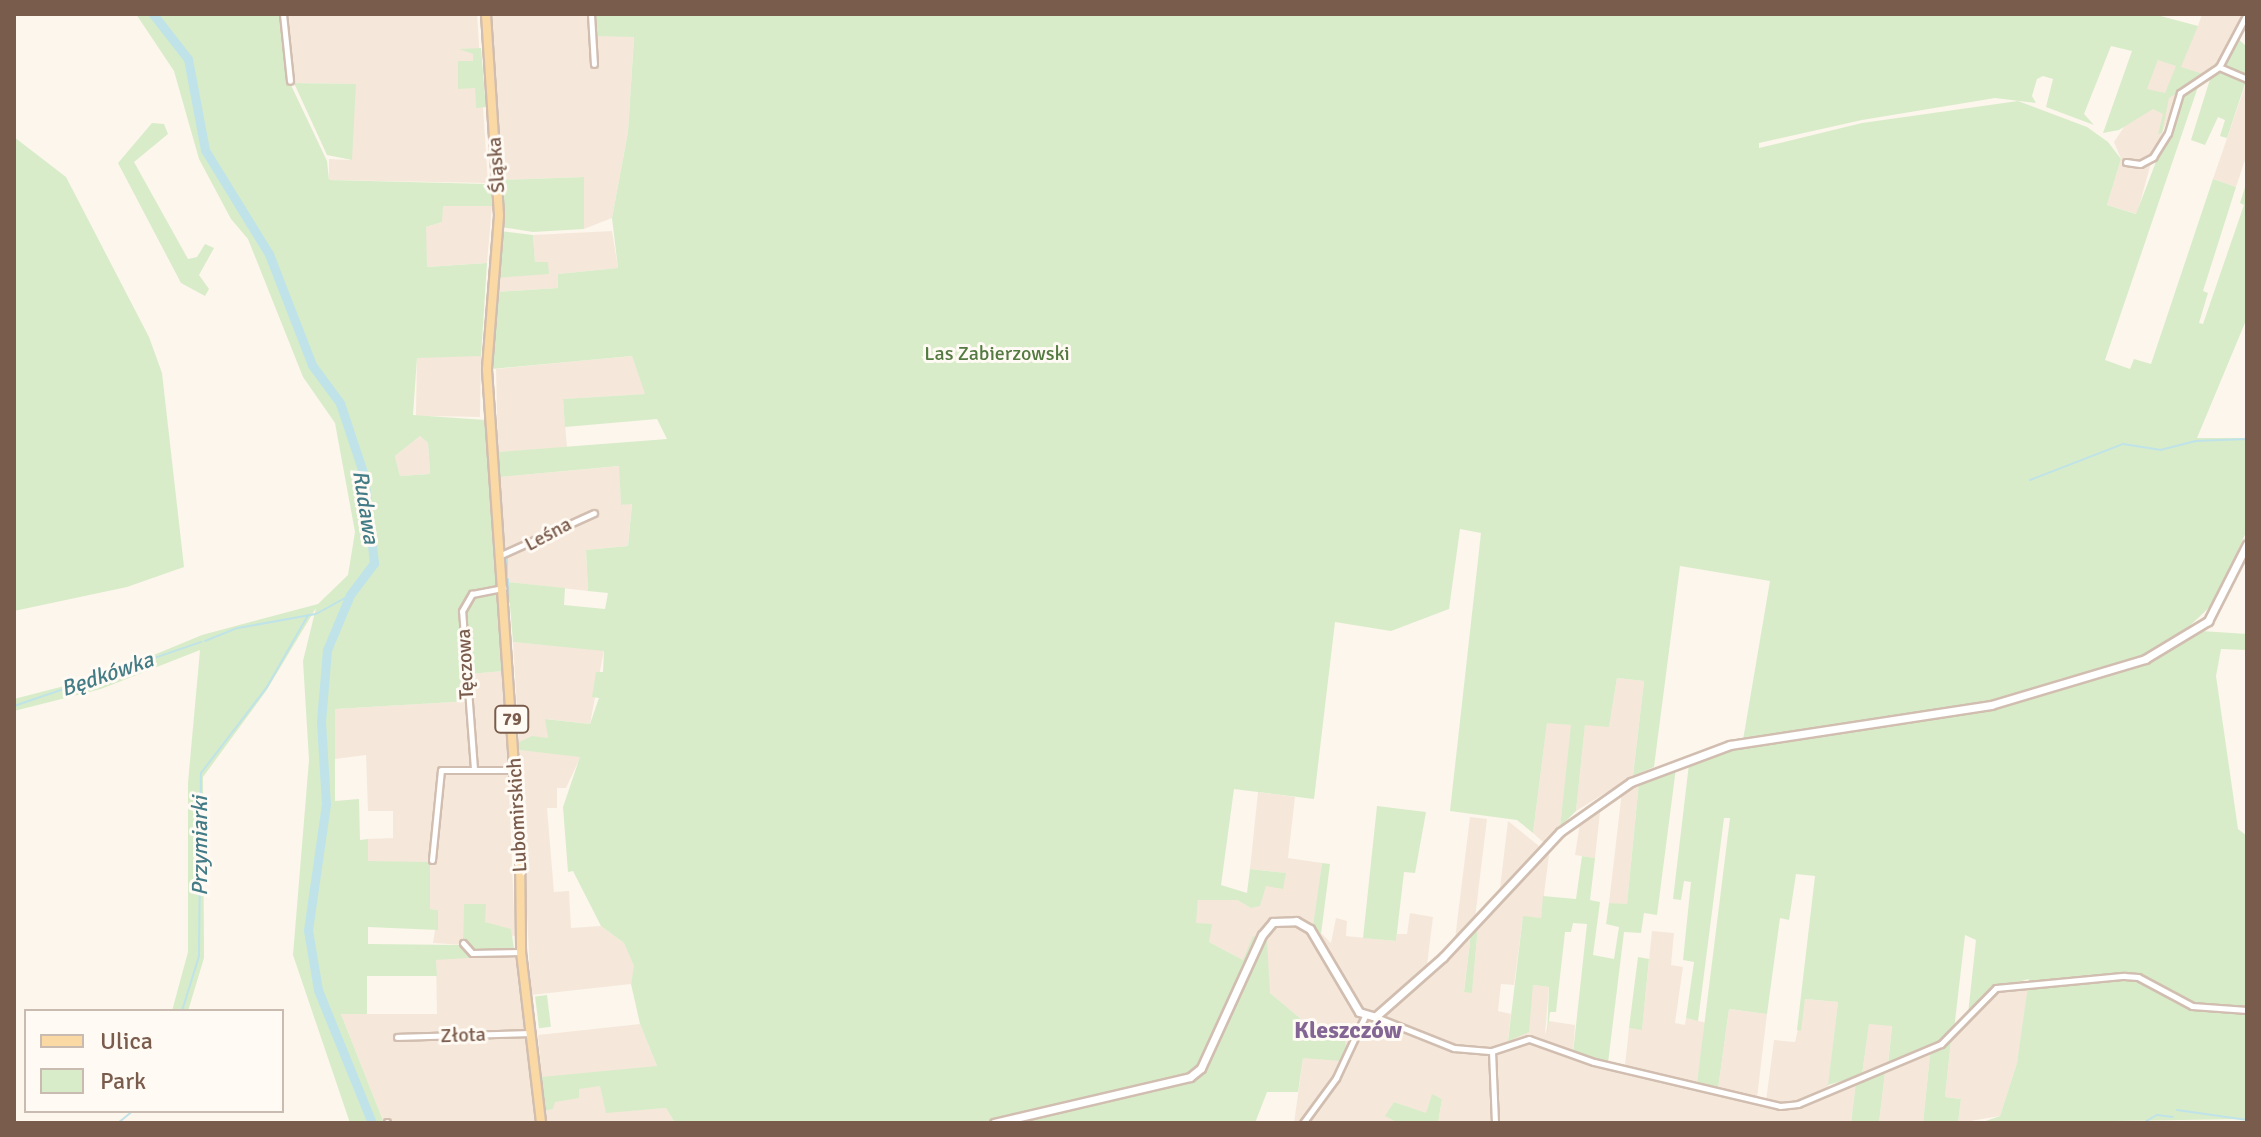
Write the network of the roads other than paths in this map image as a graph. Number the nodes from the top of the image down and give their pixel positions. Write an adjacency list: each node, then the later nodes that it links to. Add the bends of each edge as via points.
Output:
1 (283, 14): 8 (street)
2 (486, 14): 10 (main road, Śląska / 79, via 499,216)
3 (591, 14): 5 (street)
4 (2247, 14): 6 (street)
5 (594, 64)
6 (2219, 67): 7 (street); 9 (street, via 2180,93 2168,133 2153,157 2140,164)
7 (2247, 79)
8 (290, 81)
9 (2126, 162)
10 (490, 315): 13 (main road, Lubomirskich / 79, via 487,370)
11 (594, 513): 13 (street, Leśna)
12 (2247, 544): 22 (street, via 2208,621 2145,659 1991,705 1730,745 1631,782 1566,827 1443,957)
13 (501, 555): 14 (main road, Lubomirskich / 79)
14 (503, 588): 15 (street, Tęczowa, via 472,594 462,611); 16 (main road, Lubomirskich / 79)
15 (474, 769): 16 (street); 17 (street, via 441,770)
16 (515, 770): 19 (main road, Lubomirskich / 79)
17 (432, 860)
18 (463, 943): 19 (street, via 472,953)
19 (521, 952): 23 (main road, Lubomirskich / 79)
20 (2247, 1010): 25 (street, via 2192,1006 2138,977 1996,988 1941,1044 1798,1104 1780,1106 1594,1062 1541,1041 1518,1040)
21 (1365, 1016): 22 (street); 27 (street, via 1310,929 1286,919 1270,924 1210,1051 1190,1077); 28 (street, via 1336,1078)
22 (1375, 1017): 25 (street, via 1454,1048)
23 (529, 1033): 24 (street, Złota); 26 (main road, Lubomirskich / 79)
24 (397, 1037)
25 (1492, 1051): 29 (street)
26 (541, 1123)
27 (994, 1123)
28 (1303, 1123)
29 (1495, 1123)

